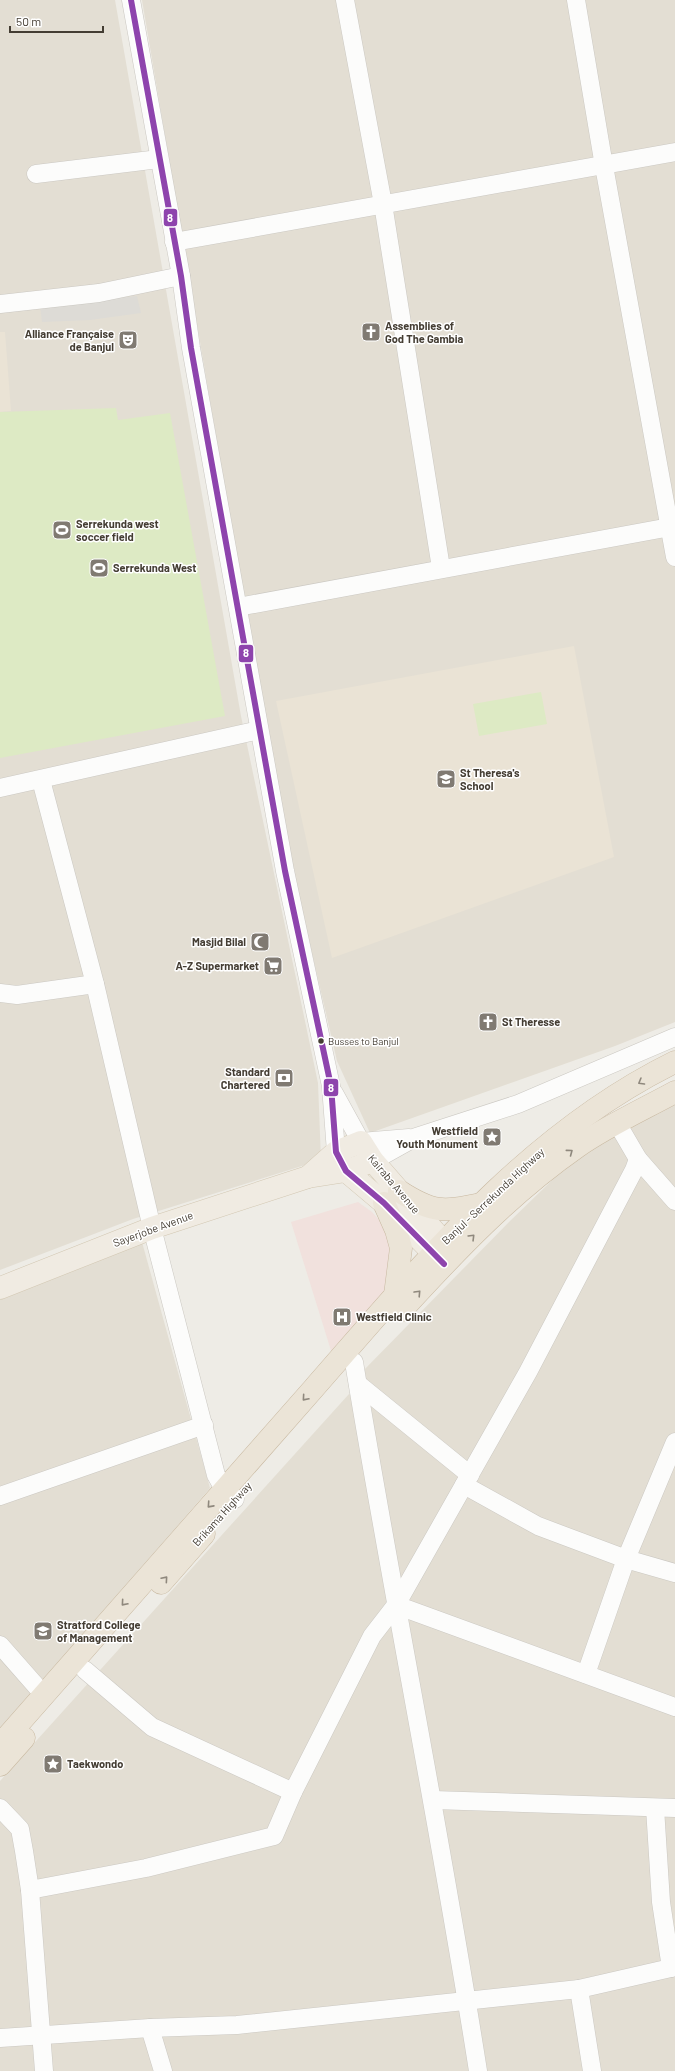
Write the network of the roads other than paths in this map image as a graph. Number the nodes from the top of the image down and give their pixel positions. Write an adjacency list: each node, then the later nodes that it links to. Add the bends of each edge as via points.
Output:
1 (131, 0): 5 (street, Kairaba Avenue)
2 (345, 0): 8 (street)
3 (576, 0): 6 (street)
4 (675, 152): 6 (street)
5 (159, 159): 7 (street); 9 (street, Kairaba Avenue)
6 (604, 166): 8 (street); 12 (street)
7 (36, 174)
8 (383, 204): 9 (street); 14 (street)
9 (174, 242): 10 (street, Kairaba Avenue)
10 (181, 276): 11 (street, via 99,293); 15 (street, Kairaba Avenue, via 191,348)
11 (0, 304)
12 (672, 526): 13 (street); 14 (street)
13 (675, 557)
14 (440, 568): 15 (street)
15 (238, 606): 16 (street, Kairaba Avenue)
16 (260, 730): 17 (street); 23 (street, Kairaba Avenue, via 285,871)
17 (41, 780): 18 (street); 19 (street)
18 (0, 788)
19 (95, 984): 20 (street, via 17,995); 34 (street)
20 (0, 993)
21 (675, 1037): 26 (street, via 518,1104)
22 (675, 1062): 33 (highway, Banjul - Serrekunda Highway, one-way to 33, via 583,1118 530,1158)
23 (331, 1086): 27 (street, Kairaba Avenue); 29 (street, Kairaba Avenue)
24 (675, 1092): 25 (highway, Banjul - Serrekunda Highway)
25 (617, 1123): 28 (street); 35 (highway, Banjul - Serrekunda Highway, one-way to 25, via 578,1146)
26 (416, 1137): 27 (street); 30 (street)
27 (361, 1142): 29 (main road, Sayerjobe Avenue); 30 (main road, Kairaba Avenue)
28 (638, 1159): 32 (street); 42 (street, via 532,1365)
29 (341, 1161): 30 (main road, Sayerjobe Avenue); 31 (main road, Kairaba Avenue); 34 (main road, Sayerjobe Avenue, via 308,1177)
30 (373, 1161): 31 (main road, Kairaba Avenue)
31 (392, 1197): 33 (highway, via 436,1210); 35 (main road, Kairaba Avenue); 37 (highway, via 401,1248)
32 (675, 1201)
33 (481, 1204): 35 (highway, Banjul - Serrekunda Highway)
34 (152, 1228): 36 (main road, Sayerjobe Avenue); 40 (street)
35 (444, 1253): 37 (highway, Brikama Highway); 38 (highway, Brikama Highway, one-way to 35)
36 (0, 1288)
37 (395, 1295): 43 (highway, Brikama Highway, one-way to 43)
38 (354, 1362): 39 (street); 43 (highway, Brikama Highway)
39 (358, 1384): 42 (street); 47 (street)
40 (204, 1425): 43 (street, via 216,1475); 44 (street)
41 (675, 1442): 45 (street)
42 (467, 1480): 45 (street, via 538,1526); 47 (street)
43 (229, 1494): 49 (highway, Brikama Highway, one-way to 43); 51 (highway, Brikama Highway, one-way to 51)
44 (0, 1496)
45 (626, 1559): 46 (street); 50 (street)
46 (675, 1573)
47 (396, 1604): 50 (street); 55 (street, via 372,1636); 56 (street)
48 (0, 1645): 51 (street)
49 (85, 1670): 54 (highway, Brikama Highway); 55 (street, via 152,1727)
50 (586, 1674): 52 (street)
51 (44, 1695): 53 (highway, Brikama Highway)
52 (675, 1707)
53 (0, 1745)
54 (0, 1765)
55 (293, 1792): 60 (street, via 274,1836 146,1868)
56 (433, 1800): 58 (street); 63 (street)
57 (0, 1808): 60 (street, via 20,1829)
58 (654, 1808): 59 (street); 61 (street, via 661,1902)
59 (675, 1808)
60 (30, 1890): 65 (street)
61 (673, 1968): 62 (street)
62 (579, 1989): 63 (street); 70 (street)
63 (467, 2001): 64 (street, via 237,2025); 69 (street)
64 (150, 2028): 65 (street); 68 (street)
65 (40, 2036): 66 (street); 67 (street)
66 (0, 2038)
67 (44, 2071)
68 (163, 2071)
69 (478, 2071)
70 (592, 2071)

